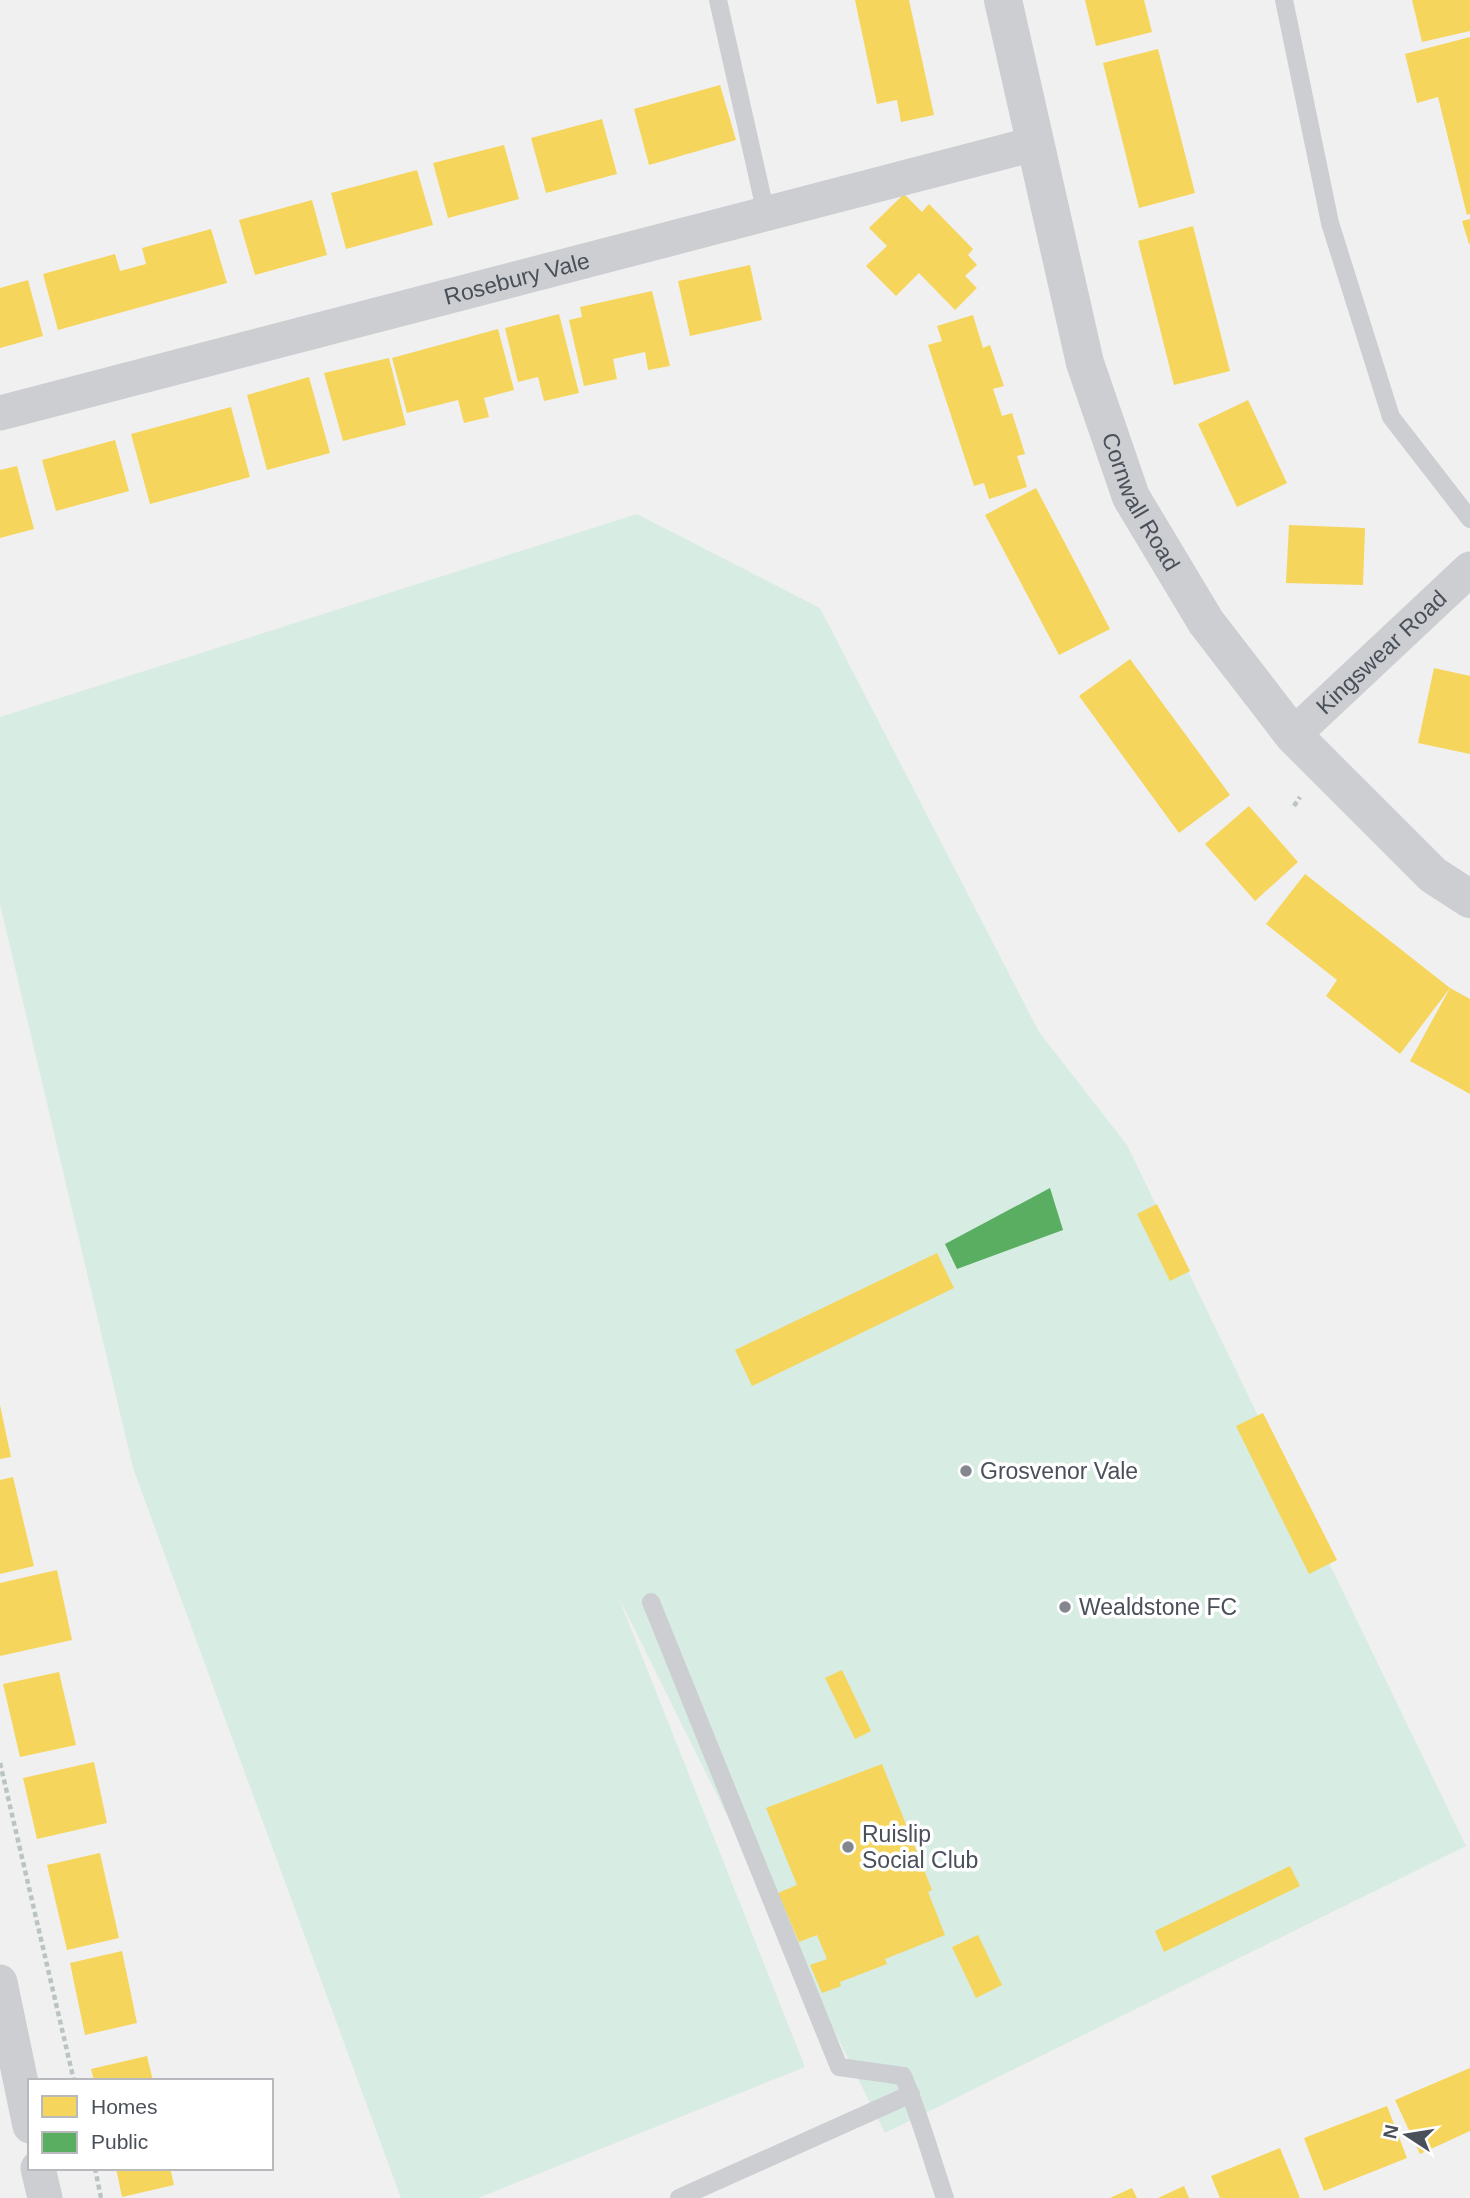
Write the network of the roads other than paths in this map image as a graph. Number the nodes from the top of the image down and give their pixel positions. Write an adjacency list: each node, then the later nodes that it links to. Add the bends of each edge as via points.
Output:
1 (718, 0): 5 (lane)
2 (1003, 0): 4 (street, Cornwall Road)
3 (1284, 0): 7 (lane, via 1330,223 1391,417)
4 (1034, 144): 5 (street, Rosebury Vale); 9 (street, Cornwall Road, via 1086,363 1131,497 1206,622)
5 (766, 214): 6 (street, Rosebury Vale)
6 (0, 413)
7 (1470, 519)
8 (1470, 569): 9 (street, Kingswear Road)
9 (1293, 735): 10 (street, Cornwall Road, via 1433,875)
10 (1470, 899)
11 (651, 1602): 13 (lane, via 839,2067 903,2076)
12 (0, 1982): 14 (street)
13 (911, 2094): 17 (lane); 18 (lane)
14 (28, 2116)
15 (38, 2170): 16 (street)
16 (45, 2198)
17 (679, 2198)
18 (945, 2198)

